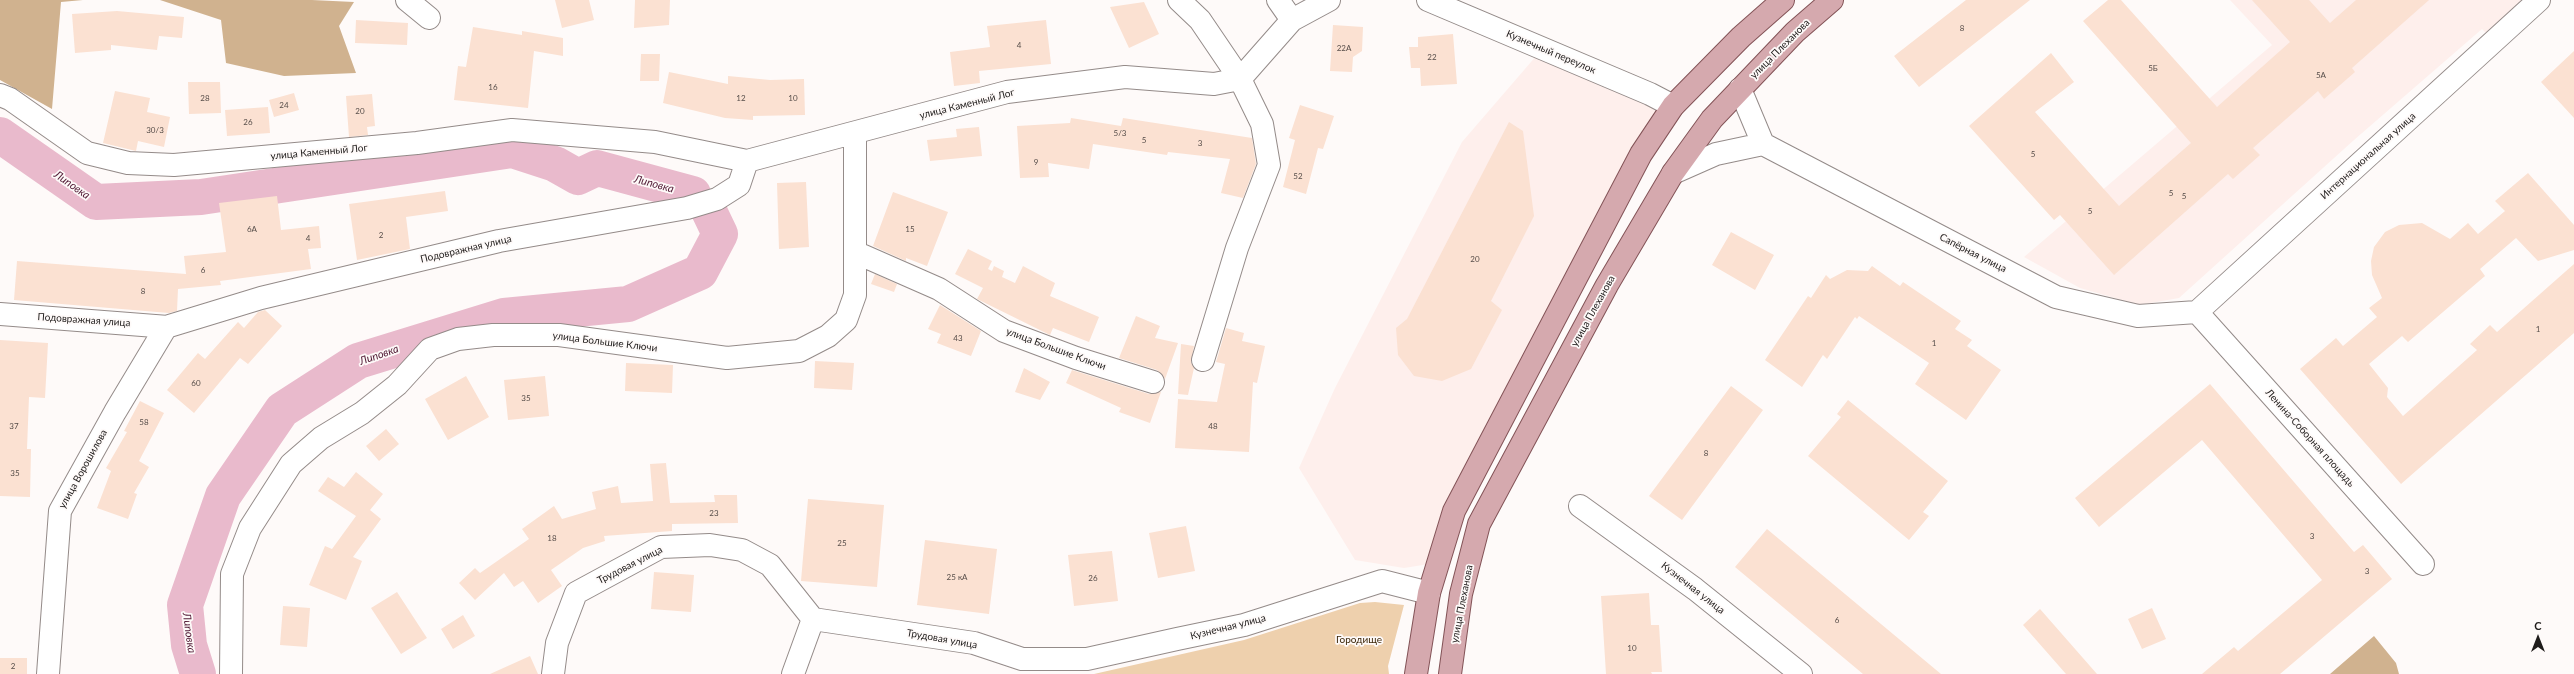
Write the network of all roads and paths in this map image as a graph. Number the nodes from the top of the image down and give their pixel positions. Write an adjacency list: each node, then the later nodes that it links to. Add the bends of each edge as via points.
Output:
1 (407, 0): 9 (street)
2 (1180, 0): 11 (street, via 1200,20)
3 (1278, 0): 10 (street)
4 (1329, 0): 10 (street)
5 (1428, 0): 14 (street, Кузнечный переулок)
6 (1783, 0): 14 (main road, via 1741,37)
7 (1832, 0): 12 (main road, улица Плеханова, via 1795,32)
8 (2539, 0): 20 (street, Интернациональная улица)
9 (429, 18)
10 (1292, 20): 11 (street)
11 (1240, 79): 15 (street, улица Каменный Лог, via 1214,84 1125,77 1007,92); 23 (street, via 1262,124 1269,165 1237,248)
12 (1740, 89): 16 (street); 18 (main road, улица Плеханова, via 1712,119)
13 (0, 95): 17 (street, улица Каменный Лог, via 10,99 87,154 128,163 174,165 417,143 512,130 656,142)
14 (1673, 106): 27 (main road, via 1630,174 1454,511)
15 (855, 133): 17 (street, улица Каменный Лог); 19 (street, улица Большие Ключи)
16 (1762, 144): 18 (street, via 1716,154); 20 (street, Сапёрная улица, via 2056,297 2138,316)
17 (747, 161): 22 (street, Подовражная улица, via 739,185 717,199 687,208 499,241 261,298)
18 (1673, 173): 35 (main road, улица Плеханова, via 1607,285 1479,524 1461,594)
19 (857, 254): 24 (street, улица Большие Ключи, via 939,289 1004,331 1076,358); 31 (street, улица Большие Ключи, via 856,295 846,320 828,336 799,351 727,358 559,335 493,335 458,339 430,349 398,385 362,413 321,438 291,464 250,528 232,574)
20 (2196, 312): 26 (street, Ленина-Соборная площадь)
21 (0, 314): 22 (street, Подовражная улица)
22 (167, 327): 30 (street, улица Ворошилова, via 115,412 60,511)
23 (1203, 360)
24 (1153, 382)
25 (1580, 506): 36 (street, Кузнечная улица, via 1695,589)
26 (2423, 564)
27 (1429, 592): 29 (street, Кузнечная улица, via 1382,581 1244,625 1087,659); 34 (main road)
28 (813, 619): 29 (street, Трудовая улица, via 974,643); 32 (street, Трудовая улица, via 770,565 742,550 710,544 661,547 576,593 557,642); 33 (street)
29 (1022, 659)
30 (48, 674)
31 (231, 674)
32 (553, 674)
33 (793, 674)
34 (1416, 674)
35 (1450, 674)
36 (1801, 674)

